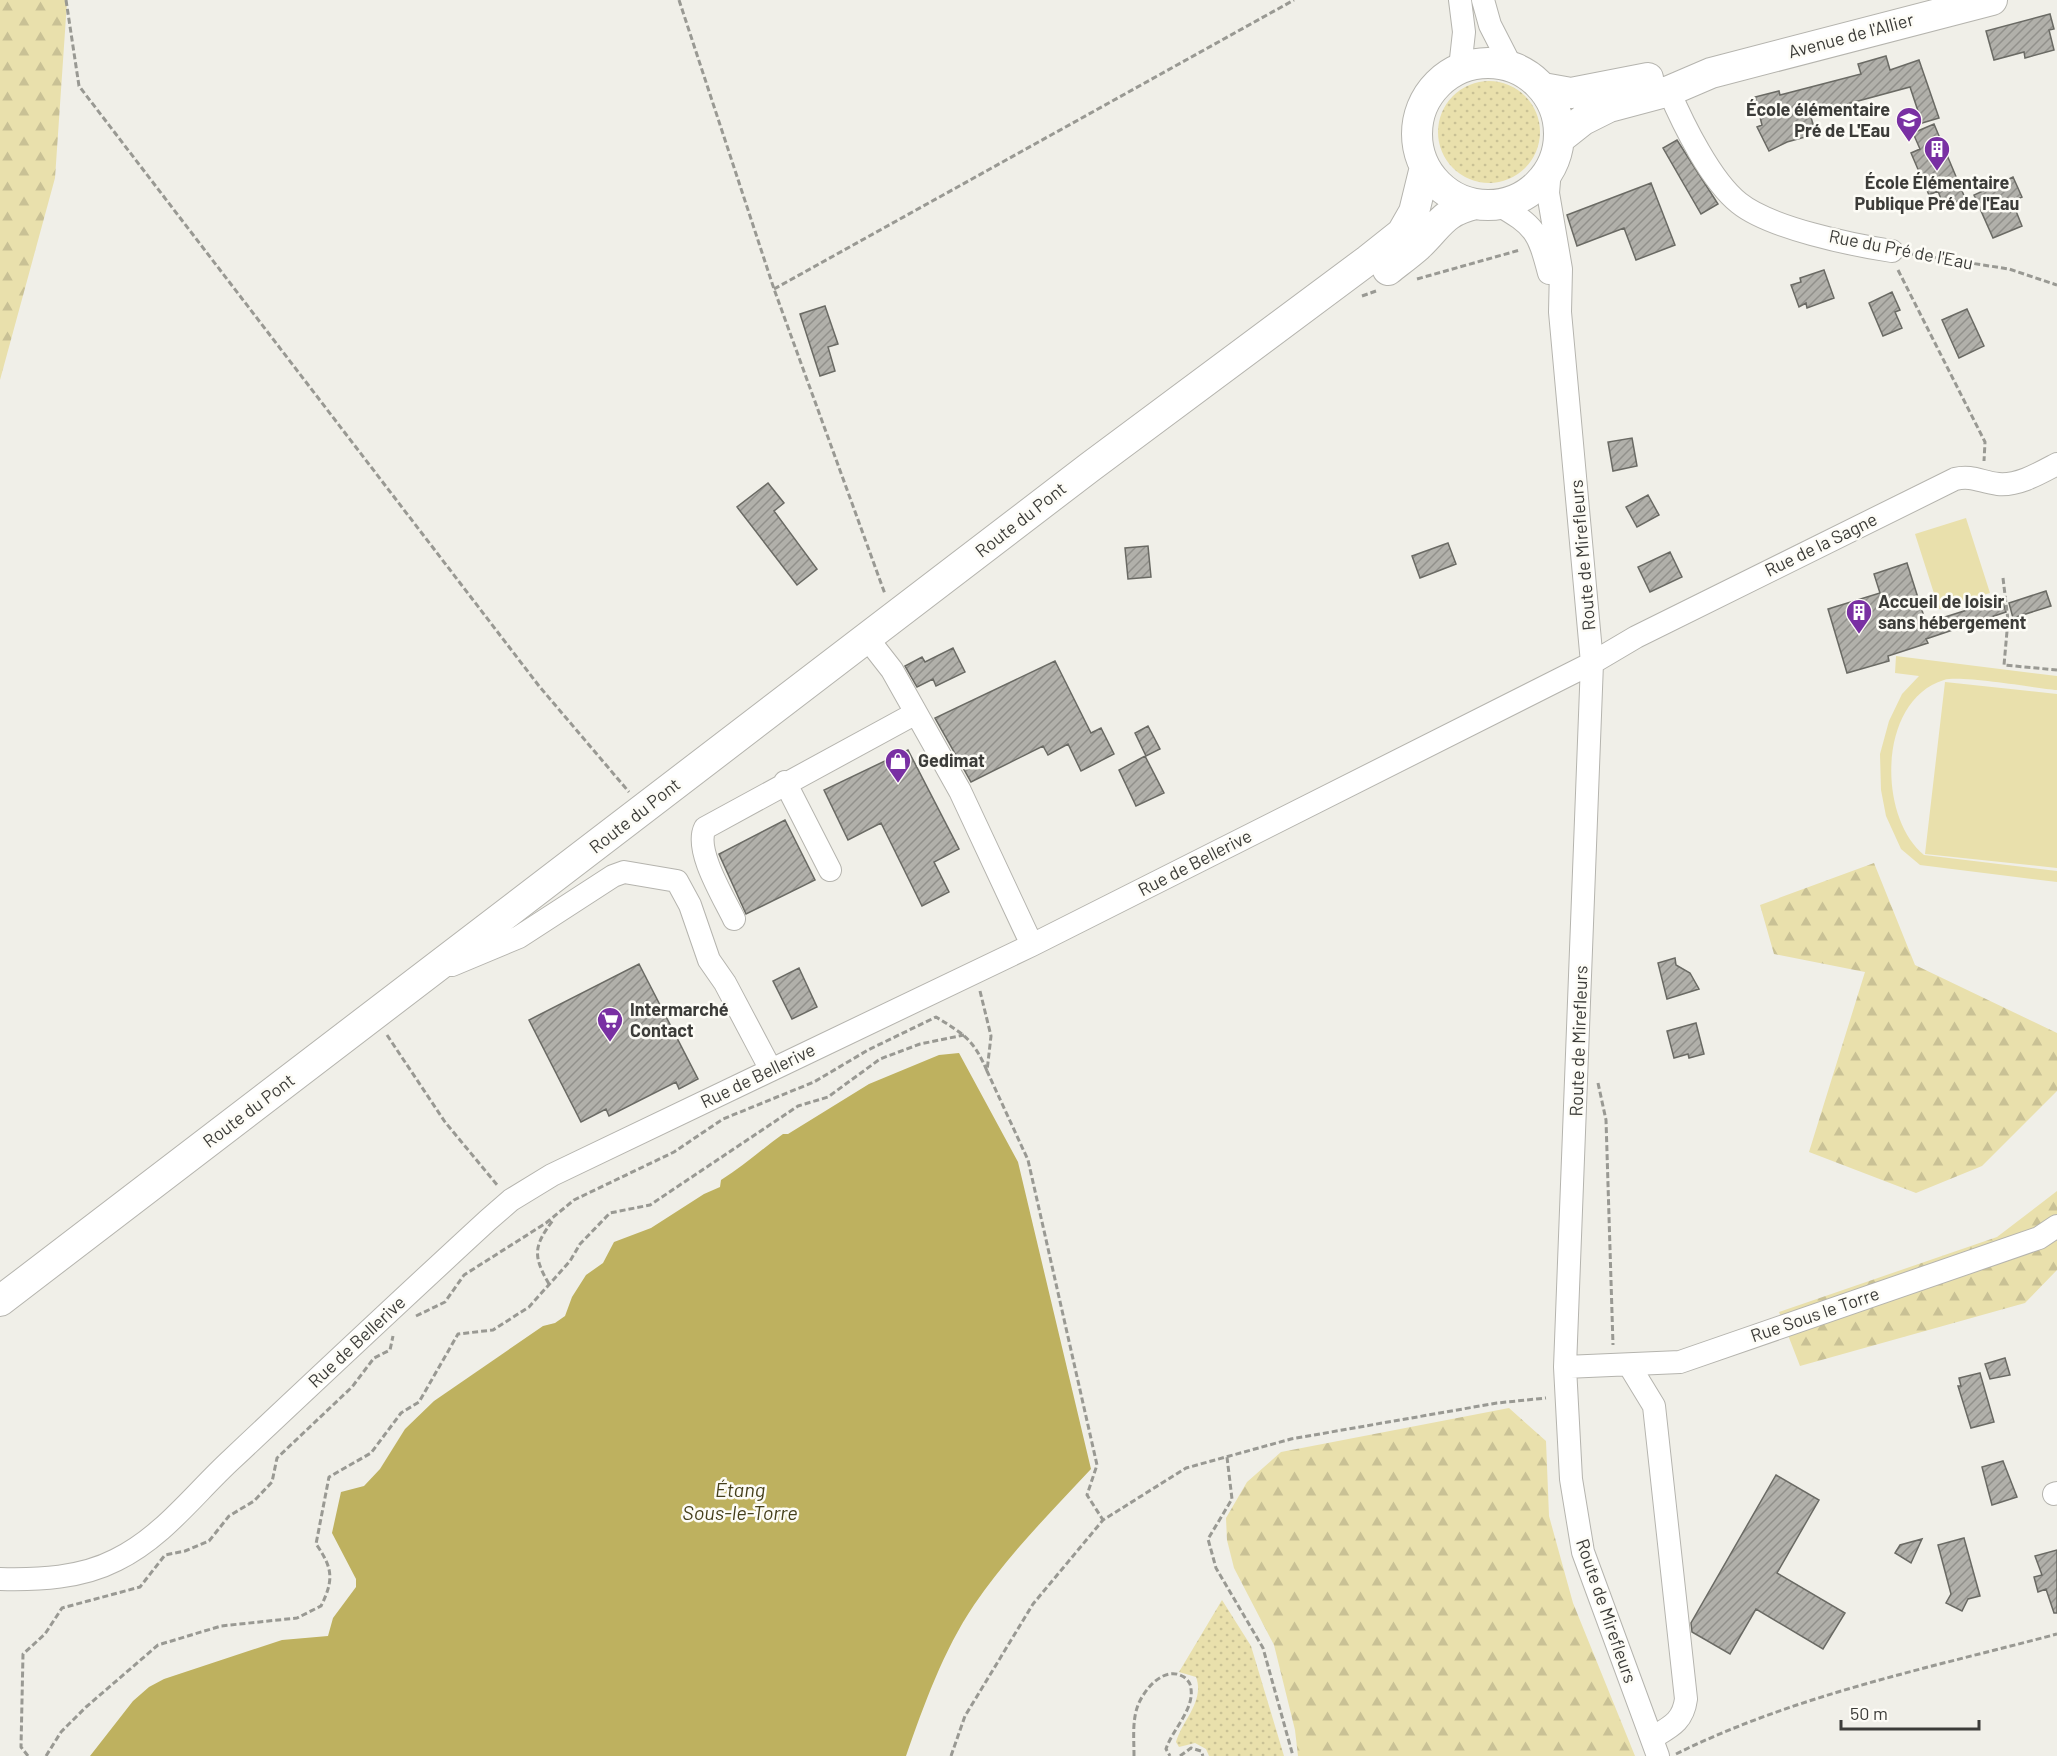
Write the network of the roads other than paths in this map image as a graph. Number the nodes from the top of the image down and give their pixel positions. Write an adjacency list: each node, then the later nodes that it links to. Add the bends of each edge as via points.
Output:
1 (1460, 0): 5 (street, via 1464,32)
2 (1483, 0): 4 (street, via 1490,25)
3 (1992, 0): 6 (main road, Avenue de l'Allier)
4 (1511, 66): 5 (main road, via 1485,63); 7 (main road)
5 (1460, 68): 10 (main road, via 1440,81 1426,99 1418,121 1417,145)
6 (1711, 73): 7 (main road, via 1647,78 1571,93); 8 (main road)
7 (1543, 88): 9 (main road, via 1553,104)
8 (1669, 91): 9 (main road, via 1609,107 1583,120); 13 (street, Rue du Pré de l'Eau, via 1683,126 1738,203 1789,226)
9 (1559, 140): 11 (main road)
10 (1425, 167): 12 (main road, via 1437,184 1455,197); 15 (main road, Route du Pont, via 1414,212 1402,233)
11 (1550, 169): 12 (main road, via 1536,186 1518,198); 14 (street, Route de Mirefleurs, via 1548,193 1561,269)
12 (1486, 204): 14 (street, Route de Mirefleurs, via 1526,221 1539,238); 15 (main road, Route du Pont, via 1457,208 1389,270)
13 (1892, 251)
14 (1560, 312): 18 (street, Route de Mirefleurs)
15 (1271, 331): 17 (main road, Route du Pont)
16 (2057, 464): 18 (street, Rue de la Sagne, via 2014,482 1955,479 1636,637)
17 (867, 638): 19 (street, via 892,670); 24 (main road, Route du Pont)
18 (1592, 663): 23 (street, Rue de Bellerive); 29 (street, Route de Mirefleurs)
19 (916, 713): 20 (street); 23 (street, via 980,832)
20 (785, 782): 21 (street); 22 (street, via 714,821 701,835 708,864)
21 (830, 870)
22 (735, 920)
23 (1032, 945): 25 (street, Rue de Bellerive)
24 (431, 973): 25 (street, via 519,937 613,876 624,872 677,881 690,905 709,960 725,982); 27 (main road, Route du Pont)
25 (771, 1070): 30 (street, Rue de Bellerive, via 568,1167 511,1200 216,1473 173,1519 135,1549 84,1572)
26 (2057, 1226): 28 (street, Rue Sous le Torre, via 2039,1238 1680,1362)
27 (0, 1301)
28 (1629, 1365): 29 (street, Rue Sous le Torre); 31 (street, via 1654,1406 1686,1699 1684,1714)
29 (1565, 1367): 31 (street, Route de Mirefleurs, via 1571,1479 1583,1552)
30 (0, 1579)
31 (1655, 1747)

